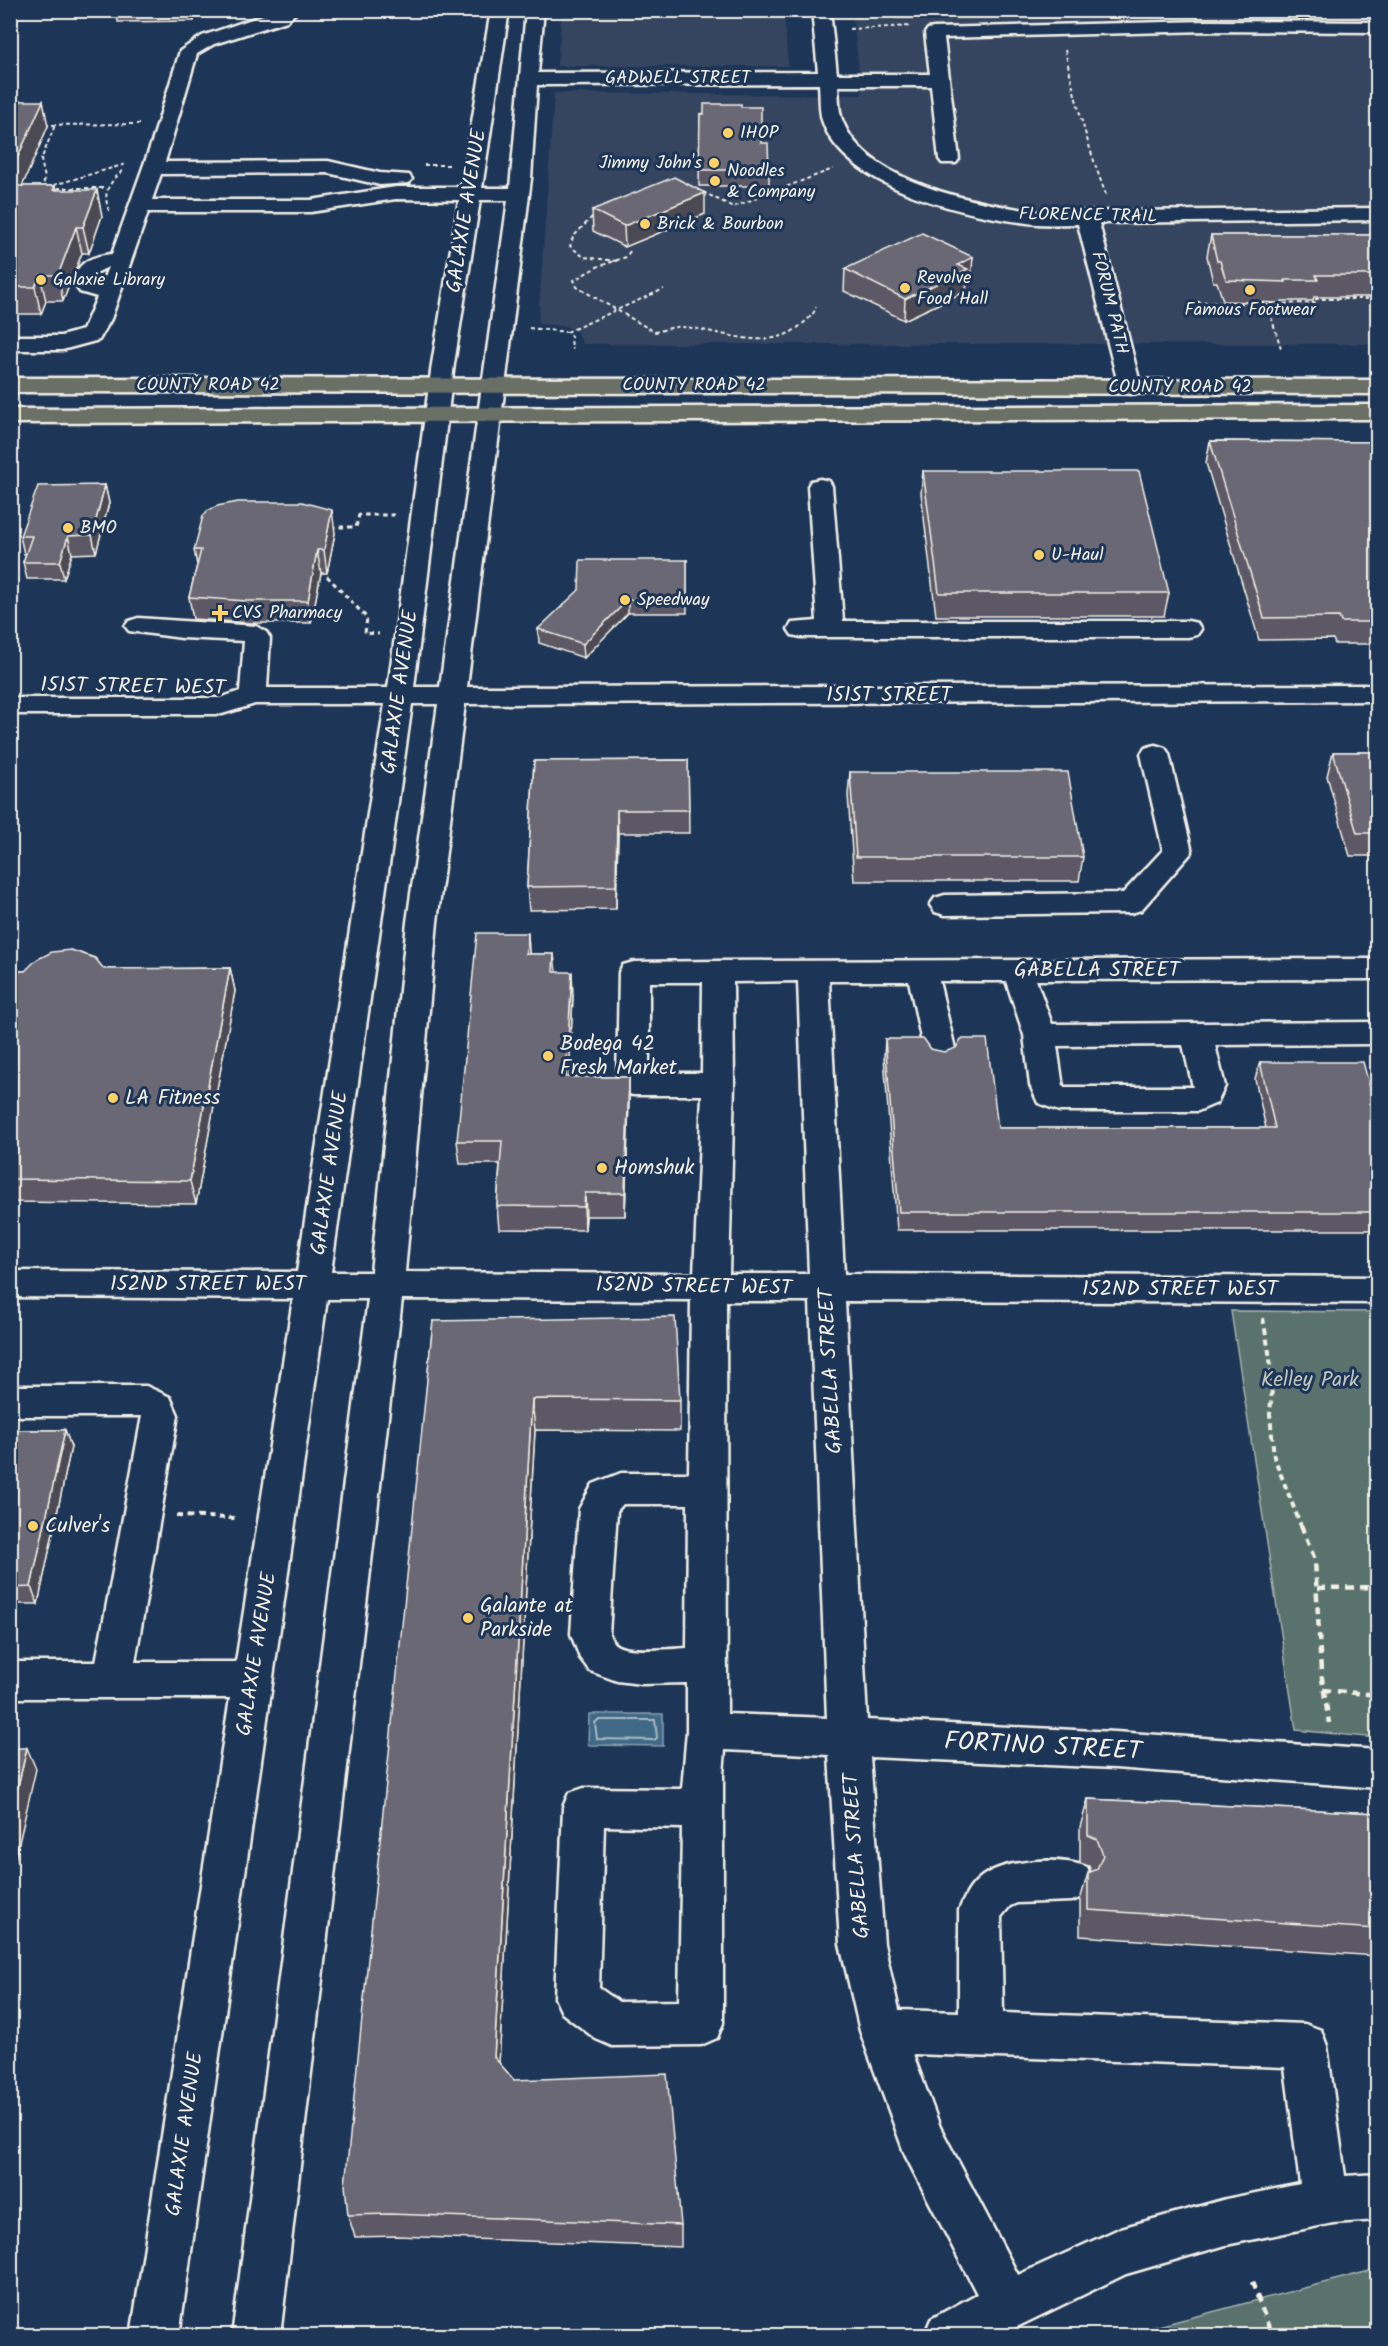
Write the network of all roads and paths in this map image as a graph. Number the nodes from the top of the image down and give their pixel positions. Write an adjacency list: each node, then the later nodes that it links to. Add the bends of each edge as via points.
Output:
1 (290, 10): 15 (street, via 281,17 208,40 189,51)
2 (500, 10): 18 (street, GALAXIE AVENUE)
3 (535, 10): 7 (street)
4 (821, 10): 8 (street, FLORENCE TRAIL)
5 (1377, 27): 6 (street)
6 (1060, 30): 9 (street, via 934,33); 27 (path, via 1090,152)
7 (528, 79): 8 (street, GADWELL STREET); 19 (street)
8 (828, 79): 9 (street, GADWELL STREET); 34 (street, FLORENCE TRAIL, via 830,112 836,130 870,167 883,174 946,201 992,212 1039,218)
9 (940, 80): 13 (street)
10 (141, 124): 12 (path)
11 (44, 125): 12 (path)
12 (55, 125): 20 (path, via 41,160)
13 (949, 159)
14 (126, 165): 17 (path)
15 (152, 168): 18 (street, via 328,167 380,179); 29 (street)
16 (833, 169): 23 (path, via 733,207)
17 (85, 176): 20 (path); 21 (path)
18 (470, 186): 19 (street); 29 (street, via 311,206); 51 (street, GALAXIE AVENUE)
19 (520, 187): 52 (street)
20 (43, 188): 21 (path); 24 (path); 25 (path)
21 (81, 188): 22 (path); 26 (path)
22 (106, 188)
23 (702, 191)
24 (54, 192)
25 (40, 193)
26 (79, 194)
27 (1109, 201)
28 (98, 206): 30 (path)
29 (139, 206): 37 (street)
30 (108, 210)
31 (1377, 214): 32 (street, FLORENCE TRAIL)
32 (1264, 216): 34 (street, FLORENCE TRAIL); 35 (street)
33 (592, 217): 38 (path, via 575,233 570,246 584,257)
34 (1088, 218): 54 (street, FORUM PATH)
35 (1273, 237)
36 (630, 251): 38 (path)
37 (121, 259): 40 (street); 40 (street, via 96,263 85,273 83,280 88,288)
38 (617, 261): 45 (path, via 574,280 577,287)
39 (664, 289): 45 (path)
40 (110, 292): 48 (street, via 91,335 62,343)
41 (1377, 298): 43 (path)
42 (1197, 302): 43 (path)
43 (1267, 304): 49 (path)
44 (816, 307): 45 (path, via 802,328 760,340 679,326 655,332)
45 (615, 309): 47 (path)
46 (528, 328): 47 (path)
47 (567, 332): 50 (path)
48 (10, 343)
49 (1281, 348)
50 (572, 350)
51 (440, 384): 52 (highway, COUNTY ROAD 42); 53 (highway, COUNTY ROAD 42); 58 (street, GALAXIE AVENUE)
52 (495, 384): 54 (highway, COUNTY ROAD 42); 59 (street)
53 (10, 385)
54 (1130, 387): 55 (highway, COUNTY ROAD 42)
55 (1377, 387)
56 (1377, 412): 59 (highway, COUNTY ROAD 42)
57 (10, 416): 58 (highway, COUNTY ROAD 42)
58 (438, 416): 59 (highway, COUNTY ROAD 42); 73 (street, GALAXIE AVENUE)
59 (491, 416): 71 (street)
60 (820, 486): 66 (street)
61 (398, 515): 62 (path, via 359,515 356,527)
62 (331, 527)
63 (326, 561): 68 (path, via 324,573 367,618 365,633)
64 (138, 626): 72 (street, via 166,640 255,646)
65 (801, 629): 66 (street)
66 (831, 629): 67 (street)
67 (1188, 629)
68 (382, 634)
69 (10, 685): 72 (street, 151ST STREET WEST, via 227,685)
70 (1377, 693): 71 (street, 151ST STREET)
71 (451, 695): 73 (street, 151ST STREET); 89 (street, via 422,922)
72 (254, 696): 73 (street, 151ST STREET WEST); 74 (street, 151ST STREET WEST, via 222,706)
73 (400, 696): 88 (street, GALAXIE AVENUE)
74 (10, 706)
75 (1155, 754): 76 (street, via 1178,852 1131,903)
76 (945, 905)
77 (1377, 969): 81 (street, GABELLA STREET)
78 (718, 971): 79 (street); 86 (street); 86 (street, via 634,972 633,1084)
79 (813, 971): 80 (street, GABELLA STREET); 91 (street, GABELLA STREET)
80 (922, 971): 81 (street, GABELLA STREET); 85 (street)
81 (1018, 971): 84 (street)
82 (1196, 1033): 83 (street); 84 (street); 84 (street, via 1209,1086 1206,1095 1198,1099 1059,1099 1049,1095)
83 (1377, 1033)
84 (1040, 1035)
85 (941, 1057)
86 (718, 1084): 90 (street)
87 (10, 1284): 88 (street, 152ND STREET WEST)
88 (314, 1284): 89 (street, 152ND STREET WEST); 101 (street, GALAXIE AVENUE)
89 (387, 1284): 90 (street, 152ND STREET WEST); 117 (street)
90 (710, 1287): 91 (street, 152ND STREET WEST); 95 (street)
91 (827, 1288): 92 (street, 152ND STREET WEST); 106 (street, GABELLA STREET)
92 (1377, 1290)
93 (1263, 1317): 97 (path, via 1270,1358 1274,1457 1315,1560)
94 (10, 1401): 100 (street, via 146,1401 157,1407 160,1415)
95 (707, 1488): 98 (street); 98 (street, via 621,1489 606,1495 598,1509 590,1634 595,1649 607,1661 626,1665)
96 (1377, 1587): 97 (path)
97 (1318, 1588): 102 (path)
98 (707, 1665): 105 (street)
99 (10, 1680): 100 (street)
100 (112, 1680): 101 (street)
101 (252, 1680): 116 (street, GALAXIE AVENUE)
102 (1323, 1690): 103 (path); 104 (path)
103 (1377, 1695)
104 (1329, 1723)
105 (707, 1731): 106 (street, FORTINO STREET); 108 (street)
106 (848, 1737): 107 (street, FORTINO STREET); 110 (street, GABELLA STREET, via 862,1944)
107 (1377, 1768)
108 (703, 1809): 108 (street, via 701,2023 612,2024 577,1998 584,1807)
109 (1072, 1881): 111 (street, via 1015,1883 994,1892 980,1910)
110 (882, 2031): 111 (street); 115 (street, GABELLA STREET, via 921,2139)
111 (981, 2035): 113 (street, via 1305,2046)
112 (1377, 2197): 113 (street)
113 (1324, 2202): 115 (street, via 1226,2222 1121,2252)
114 (1252, 2282): 119 (path)
115 (1008, 2304): 118 (street)
116 (155, 2336)
117 (256, 2336)
118 (948, 2336)
119 (1272, 2336)

